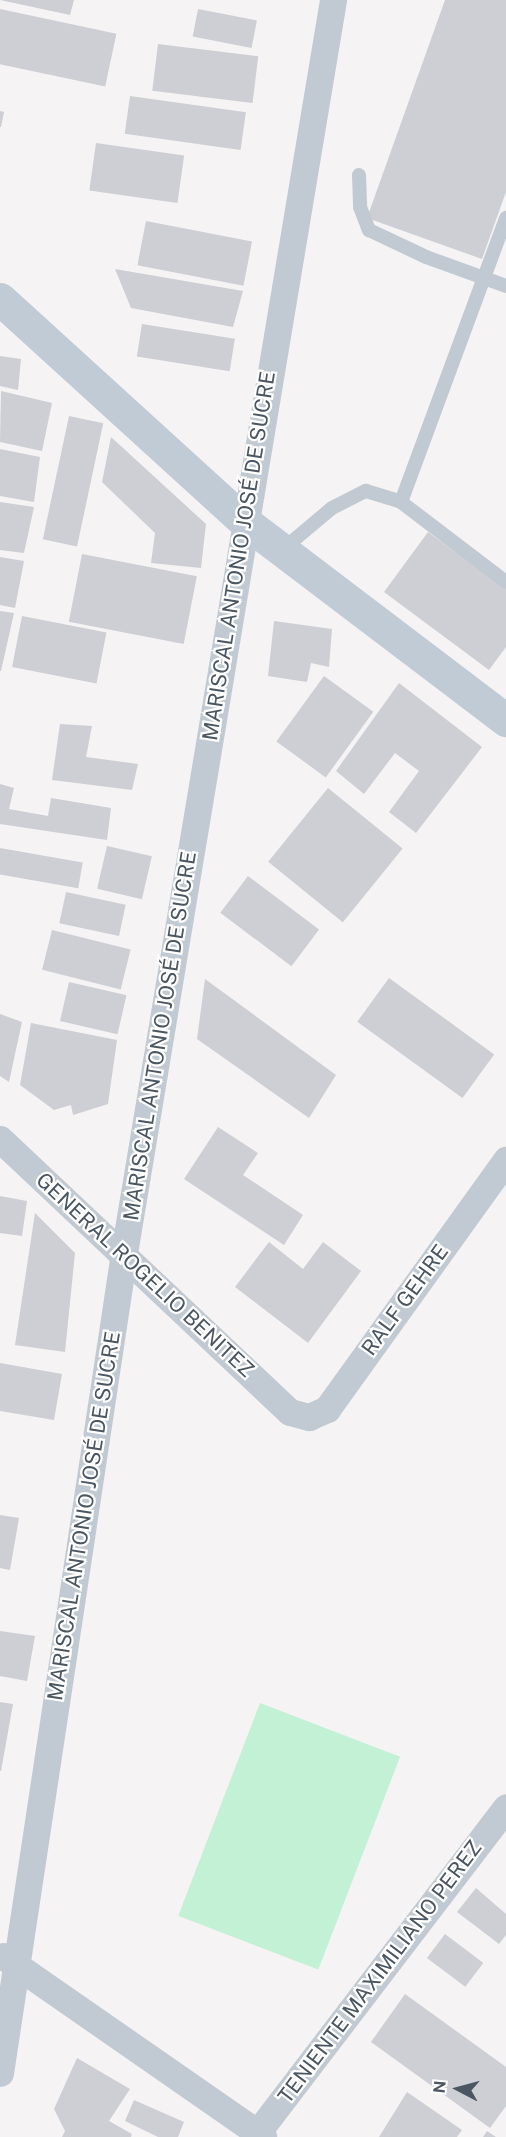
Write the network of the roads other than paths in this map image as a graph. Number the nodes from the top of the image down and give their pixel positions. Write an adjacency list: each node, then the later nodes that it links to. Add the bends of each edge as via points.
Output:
1 (333, 0): 8 (street, MARISCAL ANTONIO JOSÉ DE SUCRE)
2 (359, 175): 4 (lane, via 360,207 369,230)
3 (506, 218): 4 (lane)
4 (483, 278): 5 (lane); 7 (lane)
5 (506, 286)
6 (0, 300): 8 (street)
7 (402, 502): 9 (lane, via 366,491 350,497 311,523); 10 (lane)
8 (245, 522): 9 (street); 14 (street, MARISCAL ANTONIO JOSÉ DE SUCRE)
9 (282, 550): 11 (street)
10 (506, 582)
11 (506, 720)
12 (0, 1139): 14 (street, GENERAL ROGELIO BENITEZ)
13 (506, 1160): 15 (street, RALF GEHRE, via 327,1409 309,1417)
14 (124, 1253): 15 (street, GENERAL ROGELIO BENITEZ); 17 (street, MARISCAL ANTONIO JOSÉ DE SUCRE)
15 (290, 1412)
16 (506, 1807): 19 (street, TENIENTE MAXIMILIANO PEREZ)
17 (8, 1960): 18 (street, MARISCAL ANTONIO JOSÉ DE SUCRE); 19 (street)
18 (0, 2073)
19 (258, 2136)

